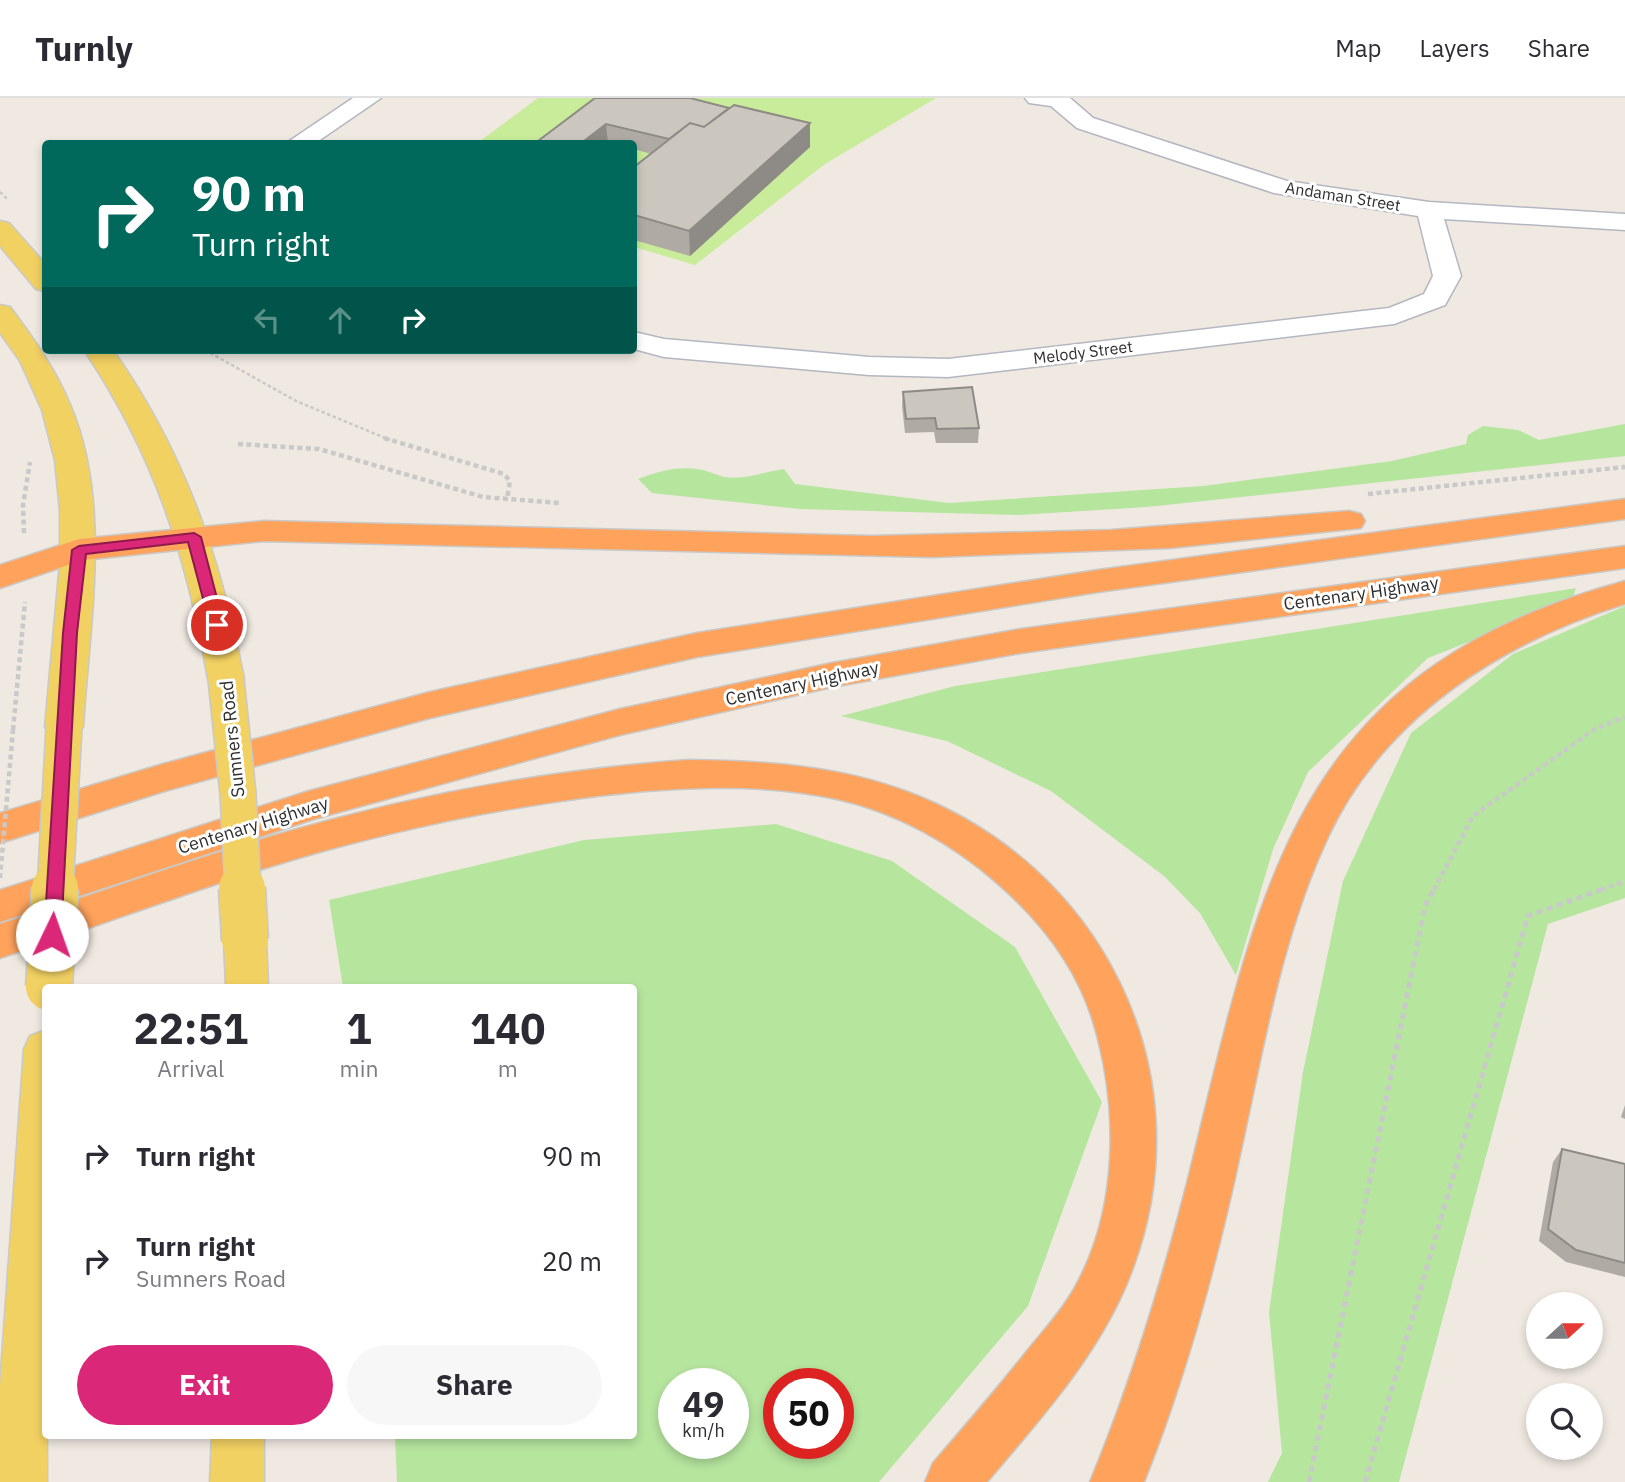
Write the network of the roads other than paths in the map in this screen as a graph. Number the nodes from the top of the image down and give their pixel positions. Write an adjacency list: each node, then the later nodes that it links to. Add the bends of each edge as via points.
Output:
1 (369, 98): 4 (street)
2 (1037, 98): 3 (street, Andaman Street)
3 (1058, 98): 5 (street, Andaman Street, via 1085,122 1283,188)
4 (303, 140)
5 (1429, 210): 6 (street, Andaman Street); 10 (street, Melody Street, via 1447,276 1434,299 1394,316 948,368 841,363)
6 (1625, 222)
7 (0, 229): 8 (main road)
8 (42, 278)
9 (0, 313): 15 (main road, via 43,372 58,405 74,473)
10 (637, 342)
11 (100, 354): 14 (main road, Sumners Road, via 156,444)
12 (1625, 500): 14 (highway, via 1593,492 1280,529 972,546 264,531)
13 (1625, 509): 19 (highway, via 1098,581 697,645 430,705)
14 (194, 537): 15 (highway); 23 (main road, Sumners Road, bridge, via 212,598 226,679 238,794)
15 (79, 550): 17 (highway); 22 (main road, bridge)
16 (1625, 558): 20 (highway, Centenary Highway, via 1021,641 832,675 620,722 309,806)
17 (0, 577)
18 (1625, 592): 29 (highway, via 1530,626 1453,670 1381,731 1328,800 1278,915 1178,1302 1139,1433)
19 (0, 828)
20 (0, 906)
21 (0, 940): 28 (highway, via 309,841 403,816 575,785 702,775 757,774 811,780 861,791 956,832 999,861 1037,895 1094,969 1128,1064 1135,1109 1135,1156 1113,1256 1093,1303 1008,1417)
22 (49, 984)
23 (247, 984)
24 (42, 1116): 26 (main road)
25 (238, 1439): 27 (main road)
26 (20, 1482)
27 (237, 1482)
28 (952, 1482)
29 (1117, 1482)

